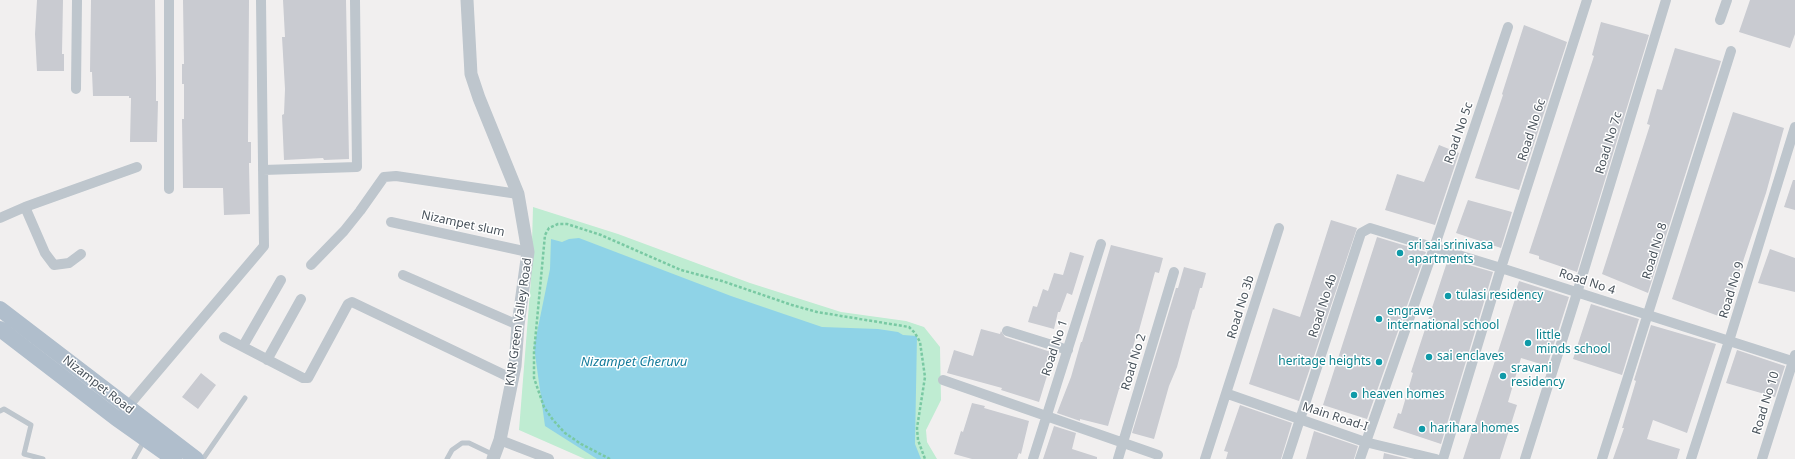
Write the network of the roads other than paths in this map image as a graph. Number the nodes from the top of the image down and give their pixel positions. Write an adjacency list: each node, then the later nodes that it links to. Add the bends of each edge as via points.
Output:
1 (77, 0): 12 (street)
2 (169, 0): 16 (street)
3 (261, 0): 15 (street)
4 (355, 0): 15 (street, via 357,168)
5 (467, 0): 17 (street, KNR Green Valley Road, via 471,74)
6 (1588, 0): 28 (street, Road No 6c)
7 (1666, 0): 32 (street, Road No 7c)
8 (1727, 0): 9 (street)
9 (1720, 20)
10 (1508, 27): 24 (street, Road No 5c)
11 (1731, 51): 35 (street, Road No 8)
12 (76, 89)
13 (1795, 127): 40 (street, Road No 9)
14 (137, 167): 18 (street)
15 (263, 170): 50 (street, via 264,246)
16 (169, 189)
17 (518, 194): 25 (street, KNR Green Valley Road); 27 (street, via 396,176 384,178 344,232)
18 (25, 207): 19 (street); 26 (street, via 45,253 54,265 69,263)
19 (0, 218)
20 (391, 222): 25 (street, Nizampet slum)
21 (1279, 228): 47 (street, Road No 3b)
22 (1370, 228): 24 (street, Road No 4); 52 (street, Road No 4b, via 1361,233)
23 (1101, 244): 42 (street, Road No 1)
24 (1434, 248): 28 (street, Road No 4); 55 (street, Road No 5c)
25 (528, 252): 36 (street, KNR Green Valley Road)
26 (81, 254)
27 (310, 265)
28 (1501, 268): 32 (street, Road No 4); 72 (street, Road No 6c)
29 (1174, 272): 56 (street, Road No 2)
30 (403, 275): 36 (street)
31 (281, 280): 41 (street)
32 (1578, 293): 35 (street, Road No 4); 73 (street, Road No 7c)
33 (302, 299): 43 (street)
34 (0, 309): 50 (main road, Nizampet Road)
35 (1648, 316): 40 (street, Road No 4); 74 (street, Road No 8)
36 (518, 325): 45 (street, KNR Green Valley Road)
37 (0, 329): 50 (main road, Nizampet Road)
38 (1007, 331): 42 (street)
39 (224, 336): 41 (street)
40 (1729, 341): 44 (street, Road No 4); 75 (street, Road No 9)
41 (244, 346): 43 (street)
42 (1068, 350): 51 (street, Road No 1)
43 (267, 360): 45 (street, via 303,378 308,378 348,304 352,302)
44 (1794, 360): 76 (street, Road No 10)
45 (513, 379): 54 (street, KNR Green Valley Road)
46 (943, 380): 51 (street)
47 (1228, 394): 52 (street, Main Road-I); 68 (street, Road No 3b)
48 (246, 398): 63 (lane)
49 (0, 411): 59 (lane, via 4,409 31,425 24,454)
50 (122, 413): 53 (main road, Nizampet Road); 62 (main road, Nizampet Road)
51 (1047, 416): 56 (street); 66 (street, Road No 1)
52 (1300, 420): 55 (street, Main Road-I); 69 (street, Road No 4b)
53 (145, 438): 60 (lane); 61 (main road, Nizampet Road)
54 (500, 440): 58 (street, KNR Green Valley Road); 65 (street)
55 (1366, 442): 70 (street, Road No 5c); 71 (street, Main Road-I)
56 (1123, 443): 57 (street); 67 (street, Road No 2)
57 (1158, 455)
58 (494, 457): 64 (lane, via 469,443 462,443 452,450)
59 (43, 459)
60 (134, 459)
61 (174, 459)
62 (196, 459)
63 (203, 459)
64 (447, 459)
65 (548, 459)
66 (1033, 459)
67 (1118, 459)
68 (1205, 459)
69 (1287, 459)
70 (1360, 459)
71 (1436, 459)
72 (1443, 459)
73 (1525, 459)
74 (1602, 459)
75 (1691, 459)
76 (1762, 459)

